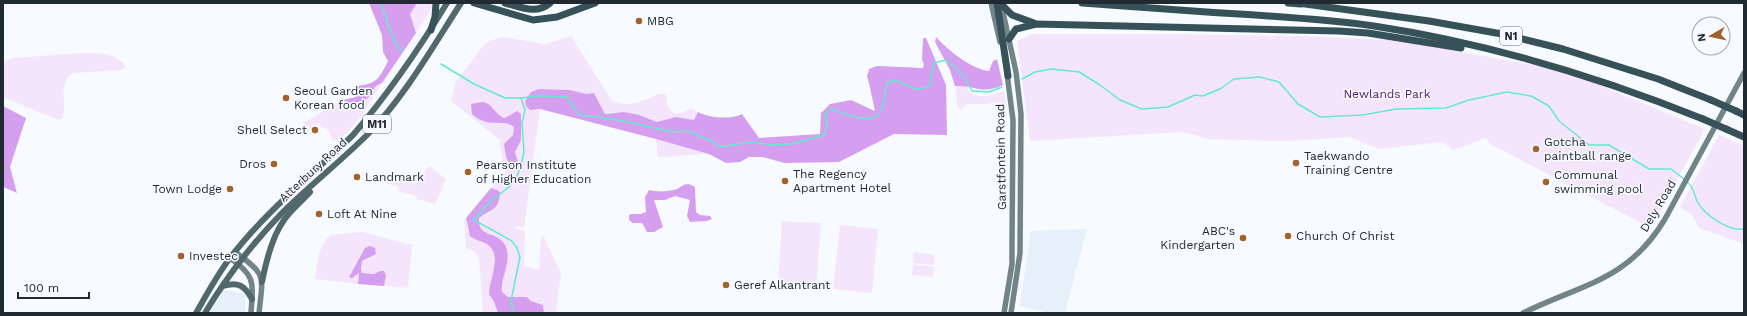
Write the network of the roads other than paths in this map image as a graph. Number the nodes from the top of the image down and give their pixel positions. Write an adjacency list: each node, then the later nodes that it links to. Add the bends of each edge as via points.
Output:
1 (436, 3): 15 (highway)
2 (447, 3): 15 (main road, Atterbury Road / M11)
3 (461, 3): 22 (main road, Atterbury Road / M11, via 399,97 368,134)
4 (474, 3): 7 (highway, via 538,20 557,17)
5 (505, 3): 6 (highway, via 536,10)
6 (550, 3)
7 (595, 3)
8 (991, 3): 13 (main road, Garstfontein Road)
9 (1082, 3): 17 (highway, N1, via 1359,24 1440,38)
10 (1288, 3): 11 (highway, N1)
11 (1300, 3): 20 (highway, N1, bridge, via 1422,20 1563,49 1658,80)
12 (1000, 4): 13 (highway); 14 (highway, via 1012,15)
13 (999, 18): 16 (main road, Garstfontein Road); 19 (highway)
14 (1036, 24): 16 (highway, via 1016,29); 17 (highway, via 1339,31)
15 (431, 30): 23 (main road, Atterbury Road / M11, via 353,135 277,206)
16 (1009, 39): 35 (main road, Garstfontein Road, via 1019,90 1021,132 1020,257)
17 (1505, 54): 21 (highway, N1, bridge, via 1650,98)
18 (1744, 73): 36 (main road, Dely Road, via 1658,231 1635,257 1603,279)
19 (1008, 76): 34 (main road, Garstfontein Road, via 1014,132 1013,232 1012,264)
20 (1744, 115)
21 (1744, 137)
22 (328, 171): 24 (main road, Atterbury Road / M11, via 282,214); 27 (main road, via 285,219 272,246)
23 (235, 252): 24 (main road); 25 (main road, Atterbury Road / M11)
24 (243, 257): 26 (main road, Atterbury Road / M11); 27 (main road, via 256,268)
25 (230, 258): 26 (main road); 30 (main road, Atterbury Road / M11)
26 (238, 264): 28 (main road, Atterbury Road / M11); 29 (main road, via 250,275)
27 (262, 282): 33 (main road)
28 (223, 286): 29 (main road, via 243,286); 31 (main road, Atterbury Road / M11)
29 (252, 300): 32 (main road)
30 (196, 313)
31 (205, 313)
32 (251, 313)
33 (259, 313)
34 (1004, 313)
35 (1011, 313)
36 (1522, 313)

